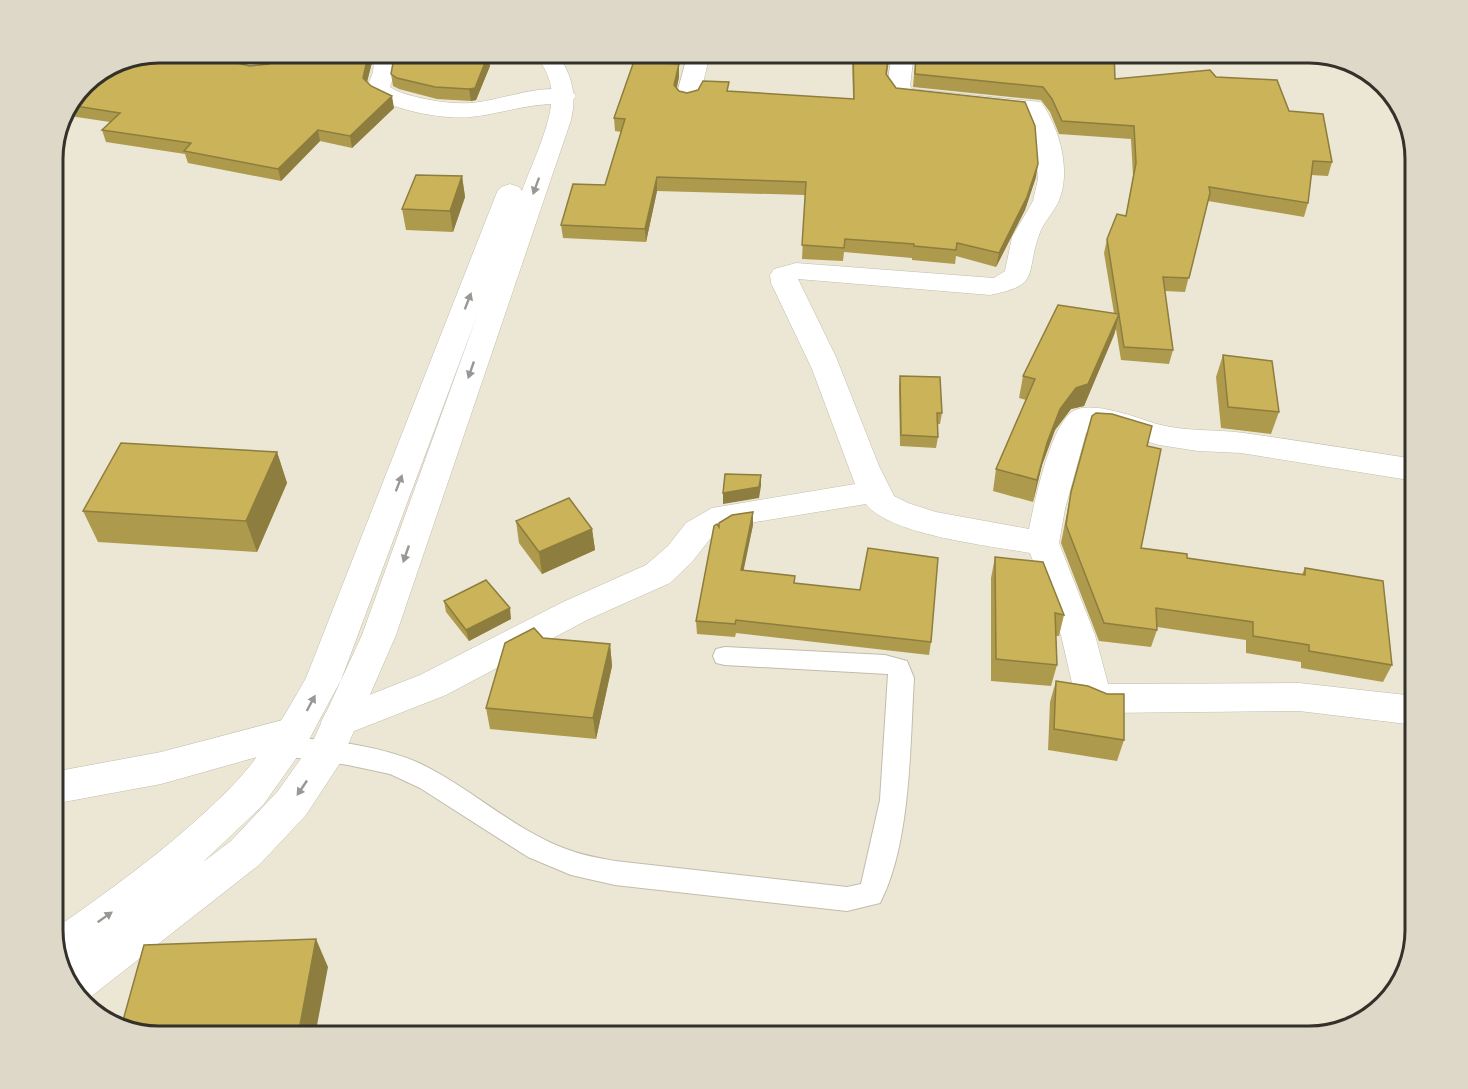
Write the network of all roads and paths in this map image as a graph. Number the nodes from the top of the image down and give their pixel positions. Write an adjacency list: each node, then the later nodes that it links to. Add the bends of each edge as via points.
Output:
1 (385, 63): 6 (street, via 378,88 384,95 437,109 469,110)
2 (530, 63): 6 (street, via 541,86)
3 (552, 63): 6 (street, via 562,80)
4 (696, 63): 7 (street)
5 (901, 63): 9 (street, via 898,87 905,95 1033,107 1047,137 1050,166 1048,198 1024,238 1021,267 1010,282 990,287 796,271 784,275)
6 (553, 96): 13 (street, one-way to 13, via 551,142 379,635); 14 (street, one-way to 6, via 323,680 538,122)
7 (688, 98)
8 (1405, 468): 10 (street, via 1159,435 1109,420 1084,418 1072,429)
9 (876, 492): 10 (street, via 882,503 901,514); 13 (street, via 723,516 698,531 658,574 575,611)
10 (1042, 543): 12 (street, via 1078,635 1092,692 1101,699 1299,698)
11 (725, 657): 13 (lane, via 885,664 898,668 902,678 893,800 877,881 870,894 847,898 615,873 584,866 557,858 408,770)
12 (1405, 710)
13 (333, 737): 14 (lane); 17 (street, one-way to 17, via 292,803 245,852)
14 (289, 739): 15 (street); 16 (street, one-way to 14, via 129,900 249,794)
15 (63, 786)
16 (65, 946)
17 (78, 981)

